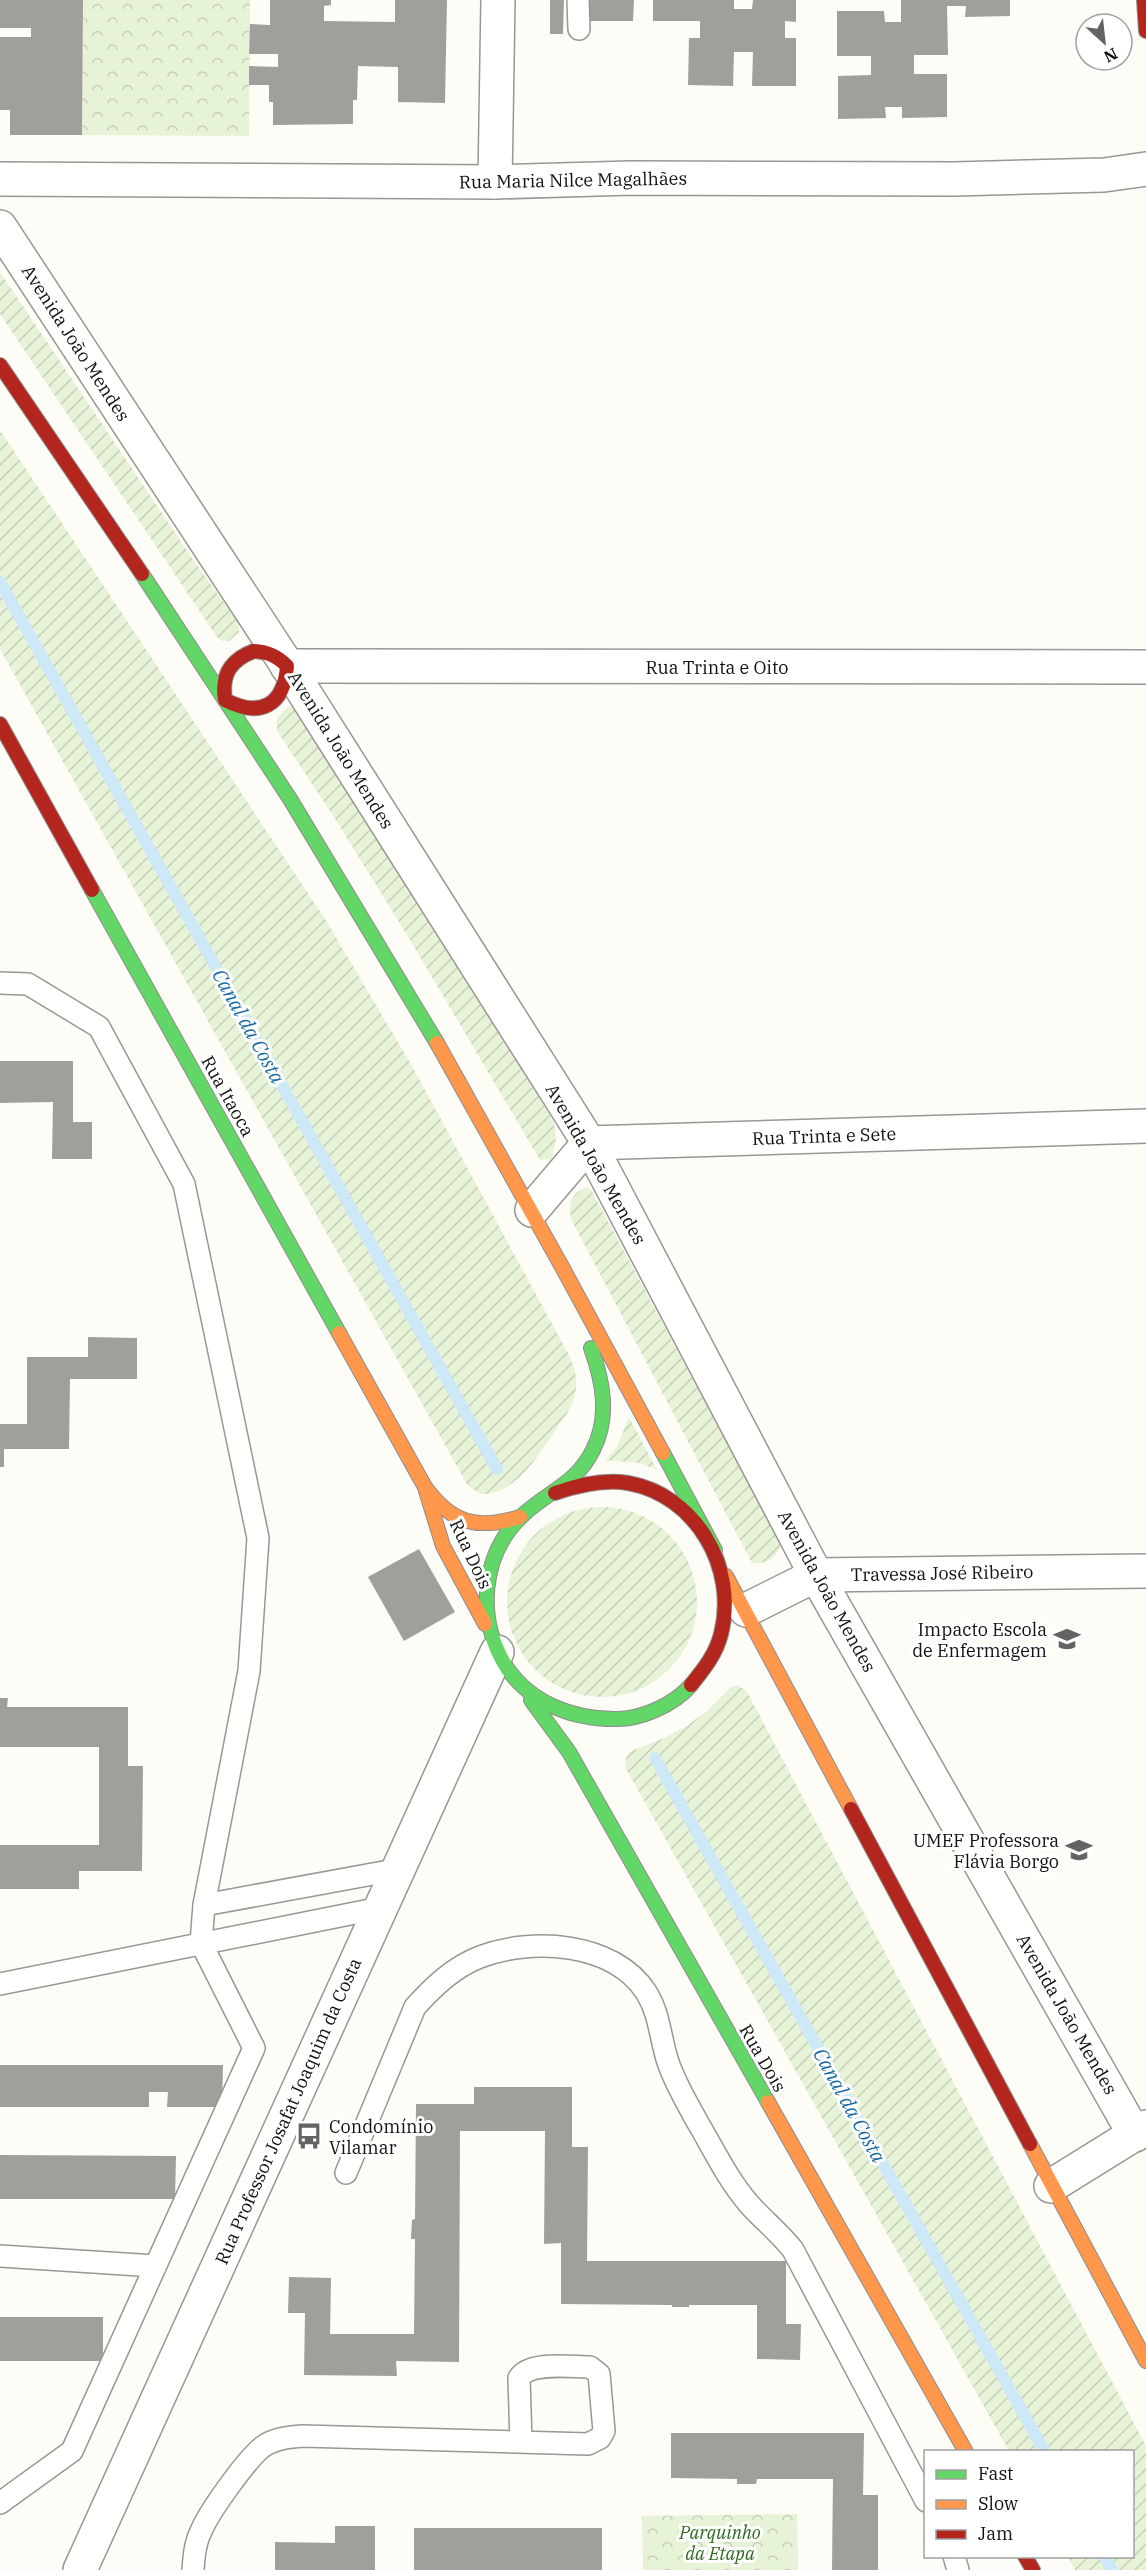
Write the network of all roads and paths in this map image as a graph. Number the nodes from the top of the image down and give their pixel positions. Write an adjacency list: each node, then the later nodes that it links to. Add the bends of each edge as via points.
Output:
1 (498, 0): 8 (street)
2 (578, 0): 4 (lane)
3 (1144, 0): 5 (main road)
4 (579, 29)
5 (1146, 31)
6 (1146, 169): 8 (street, Rua Maria Nilce Magalhães, via 1104,175 955,179 631,178)
7 (0, 179): 8 (street, Rua Maria Nilce Magalhães)
8 (495, 182)
9 (0, 227): 11 (street, Avenida João Mendes)
10 (0, 365): 14 (main road)
11 (258, 638): 12 (main road); 13 (street, Avenida João Mendes)
12 (230, 663): 14 (main road); 17 (main road, via 223,681)
13 (287, 666): 15 (street, Rua Trinta e Oito); 16 (street, Avenida João Mendes)
14 (204, 667): 17 (main road)
15 (1146, 668)
16 (292, 696): 18 (main road); 23 (street, Avenida João Mendes)
17 (225, 700): 18 (main road, via 246,710); 20 (main road)
18 (258, 709): 20 (main road, via 250,722)
19 (0, 724): 26 (main road, Rua Itaoca)
20 (249, 737): 24 (main road, via 382,950)
21 (0, 983): 37 (lane, via 28,984 99,1027 184,1184 258,1538 249,1671)
22 (1146, 1126): 23 (street, Rua Trinta e Sete)
23 (589, 1143): 24 (street); 32 (street, Avenida João Mendes)
24 (532, 1210): 25 (main road)
25 (565, 1270): 27 (main road, via 599,1367 605,1406 596,1445 585,1464); 29 (main road)
26 (424, 1487): 28 (main road, via 445,1511 459,1520 490,1525); 34 (main road, Rua Dois, via 443,1546)
27 (555, 1493): 28 (main road); 29 (main road, via 594,1482 636,1485 656,1492 682,1509)
28 (520, 1517): 34 (main road, via 496,1552 490,1571 486,1592)
29 (715, 1550): 30 (main road)
30 (722, 1569): 33 (main road); 35 (main road, via 726,1607 718,1645 685,1691 652,1712 614,1721 573,1717 537,1700)
31 (1146, 1571): 32 (street, Travessa José Ribeiro)
32 (816, 1575): 33 (street, Travessa José Ribeiro); 41 (street, Avenida João Mendes)
33 (746, 1611): 43 (main road)
34 (494, 1643): 35 (main road, Rua Dois, via 507,1671); 36 (street, Rua Professor Josafat Joaquim da Costa)
35 (521, 1686): 48 (main road, Rua Dois, via 569,1752)
36 (400, 1869): 37 (lane); 38 (street, Rua Professor Josafat Joaquim da Costa)
37 (204, 1905): 39 (lane)
38 (380, 1908): 39 (lane); 51 (street, Rua Professor Josafat Joaquim da Costa)
39 (201, 1943): 40 (lane); 45 (lane, via 254,2048)
40 (0, 1984)
41 (1141, 2131): 43 (street)
42 (346, 2173): 49 (lane, via 416,2007 435,1985 478,1958 524,1947 583,1949 616,1963 646,1992 657,2013 667,2060 678,2088 748,2203 793,2250)
43 (1052, 2186): 46 (main road)
44 (0, 2256): 45 (lane)
45 (155, 2266): 50 (lane, via 72,2451)
46 (1146, 2361)
47 (521, 2442): 47 (lane, via 588,2444 600,2438 604,2431 595,2370 534,2367 522,2373); 52 (lane, via 303,2436 266,2445 253,2454 202,2529)
48 (965, 2450)
49 (924, 2497)
50 (0, 2503)
51 (80, 2570)
52 (193, 2570)

